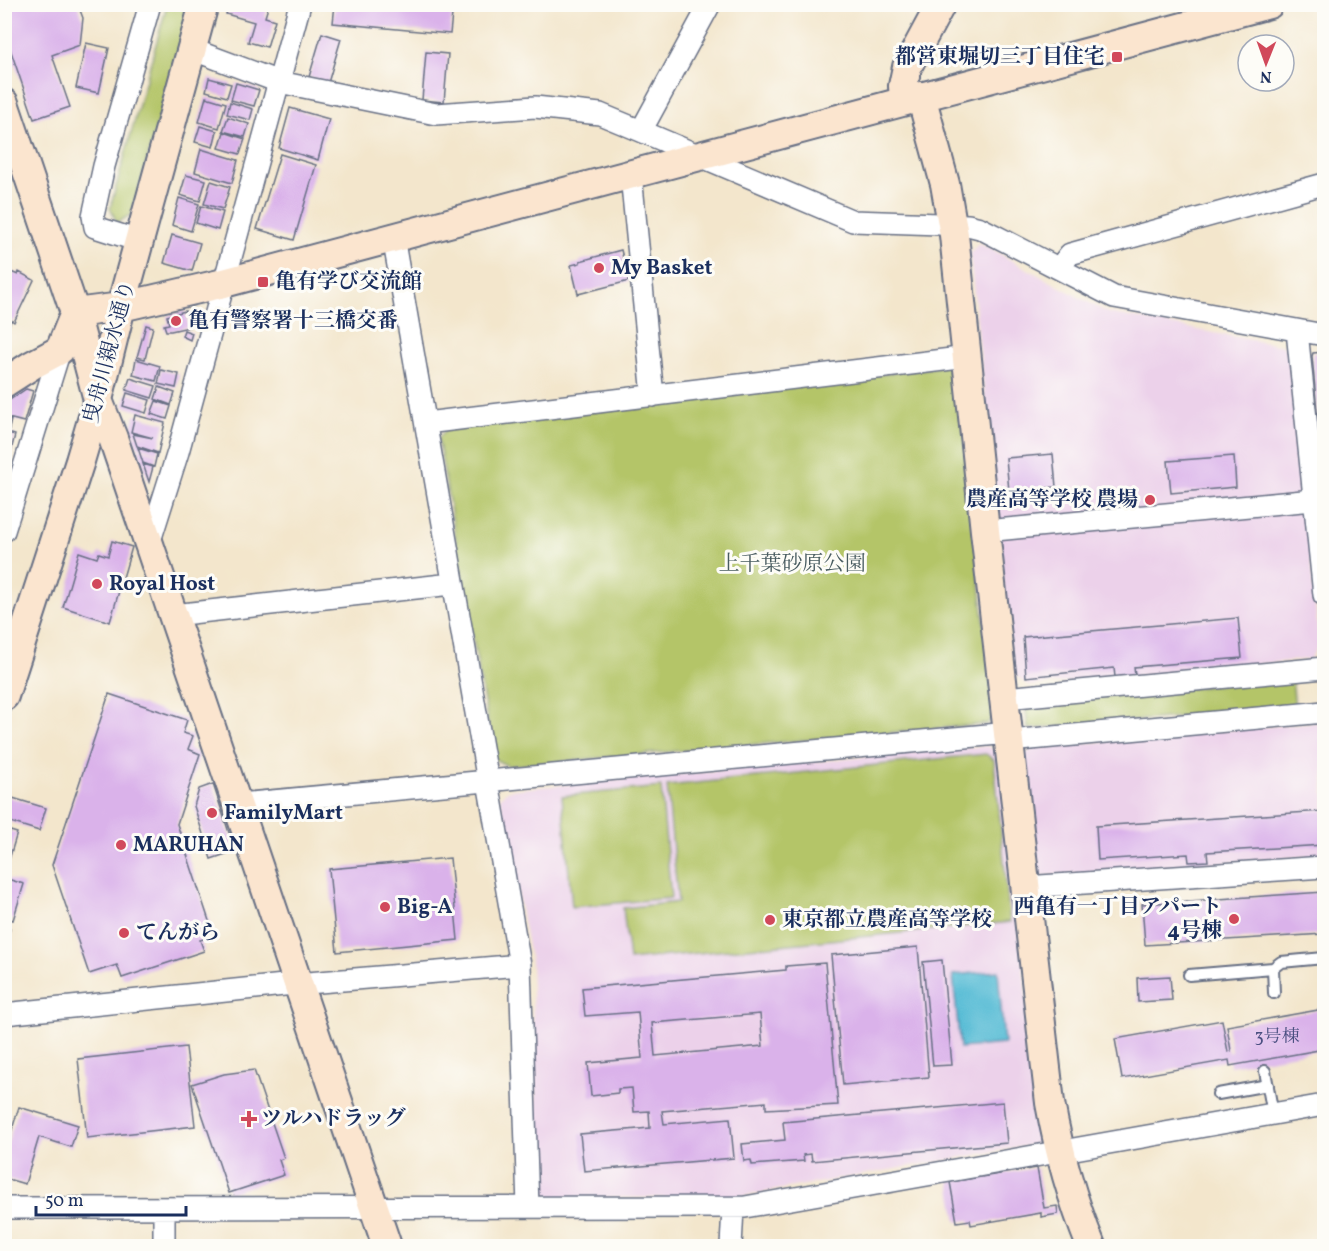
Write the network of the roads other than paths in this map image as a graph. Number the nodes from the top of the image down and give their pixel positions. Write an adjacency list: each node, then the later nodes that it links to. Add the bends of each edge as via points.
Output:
1 (150, 4): 17 (street, via 93,216 95,227)
2 (204, 4): 7 (street, 曳舟川親水通り)
3 (300, 4): 8 (street)
4 (941, 4): 9 (street, via 907,67 903,86)
5 (1269, 4): 9 (street)
6 (705, 6): 11 (street)
7 (191, 50): 8 (street); 17 (street, 曳舟川親水通り)
8 (279, 82): 11 (street, via 436,114 535,107 600,114); 19 (street)
9 (913, 98): 12 (street); 15 (street, via 945,184)
10 (4, 103): 21 (street)
11 (641, 131): 12 (street)
12 (699, 156): 13 (street); 15 (street, via 853,221)
13 (631, 175): 16 (street); 27 (street)
14 (1324, 184): 18 (street, via 1070,254)
15 (953, 225): 18 (street, via 980,228); 25 (street)
16 (393, 237): 19 (street); 29 (street)
17 (139, 241): 20 (street, 曳舟川親水通り)
18 (1059, 268): 22 (street, via 1114,297)
19 (224, 283): 20 (street); 33 (street)
20 (121, 307): 21 (street); 28 (street, 曳舟川親水通り)
21 (75, 313): 24 (street); 28 (street)
22 (1297, 331): 23 (street); 30 (street)
23 (1324, 335)
24 (60, 350): 26 (street); 31 (street)
25 (968, 357): 27 (street); 32 (street)
26 (4, 383)
27 (653, 396): 29 (street)
28 (98, 400): 33 (street); 38 (street, 曳舟川親水通り)
29 (426, 423): 34 (street)
30 (1320, 500): 32 (street); 35 (street)
31 (4, 531)
32 (985, 531): 39 (street)
33 (149, 544): 36 (street)
34 (452, 584): 36 (street); 42 (street)
35 (1324, 595)
36 (173, 615): 43 (street)
37 (1324, 668): 39 (street)
38 (4, 696)
39 (1005, 698): 41 (street)
40 (1324, 712): 41 (street)
41 (1009, 737): 42 (street); 45 (street)
42 (487, 780): 43 (street); 47 (street)
43 (238, 804): 50 (street)
44 (1324, 867): 45 (street)
45 (1025, 887): 58 (street)
46 (1324, 958): 48 (lane, via 1281,962)
47 (520, 965): 50 (street); 59 (street)
48 (1273, 968): 49 (lane); 51 (lane)
49 (1189, 975)
50 (297, 984): 52 (street); 61 (street)
51 (1274, 993)
52 (4, 1014)
53 (1265, 1071): 54 (lane)
54 (1268, 1085): 55 (lane); 57 (lane)
55 (1218, 1094)
56 (1324, 1105): 57 (street)
57 (1274, 1114): 58 (street)
58 (1059, 1152): 62 (street); 67 (street)
59 (528, 1207): 61 (street); 62 (street)
60 (4, 1208): 63 (street)
61 (374, 1208): 63 (street); 65 (street)
62 (733, 1208): 66 (street)
63 (165, 1209): 64 (street)
64 (164, 1246)
65 (387, 1246)
66 (731, 1246)
67 (1091, 1246)

